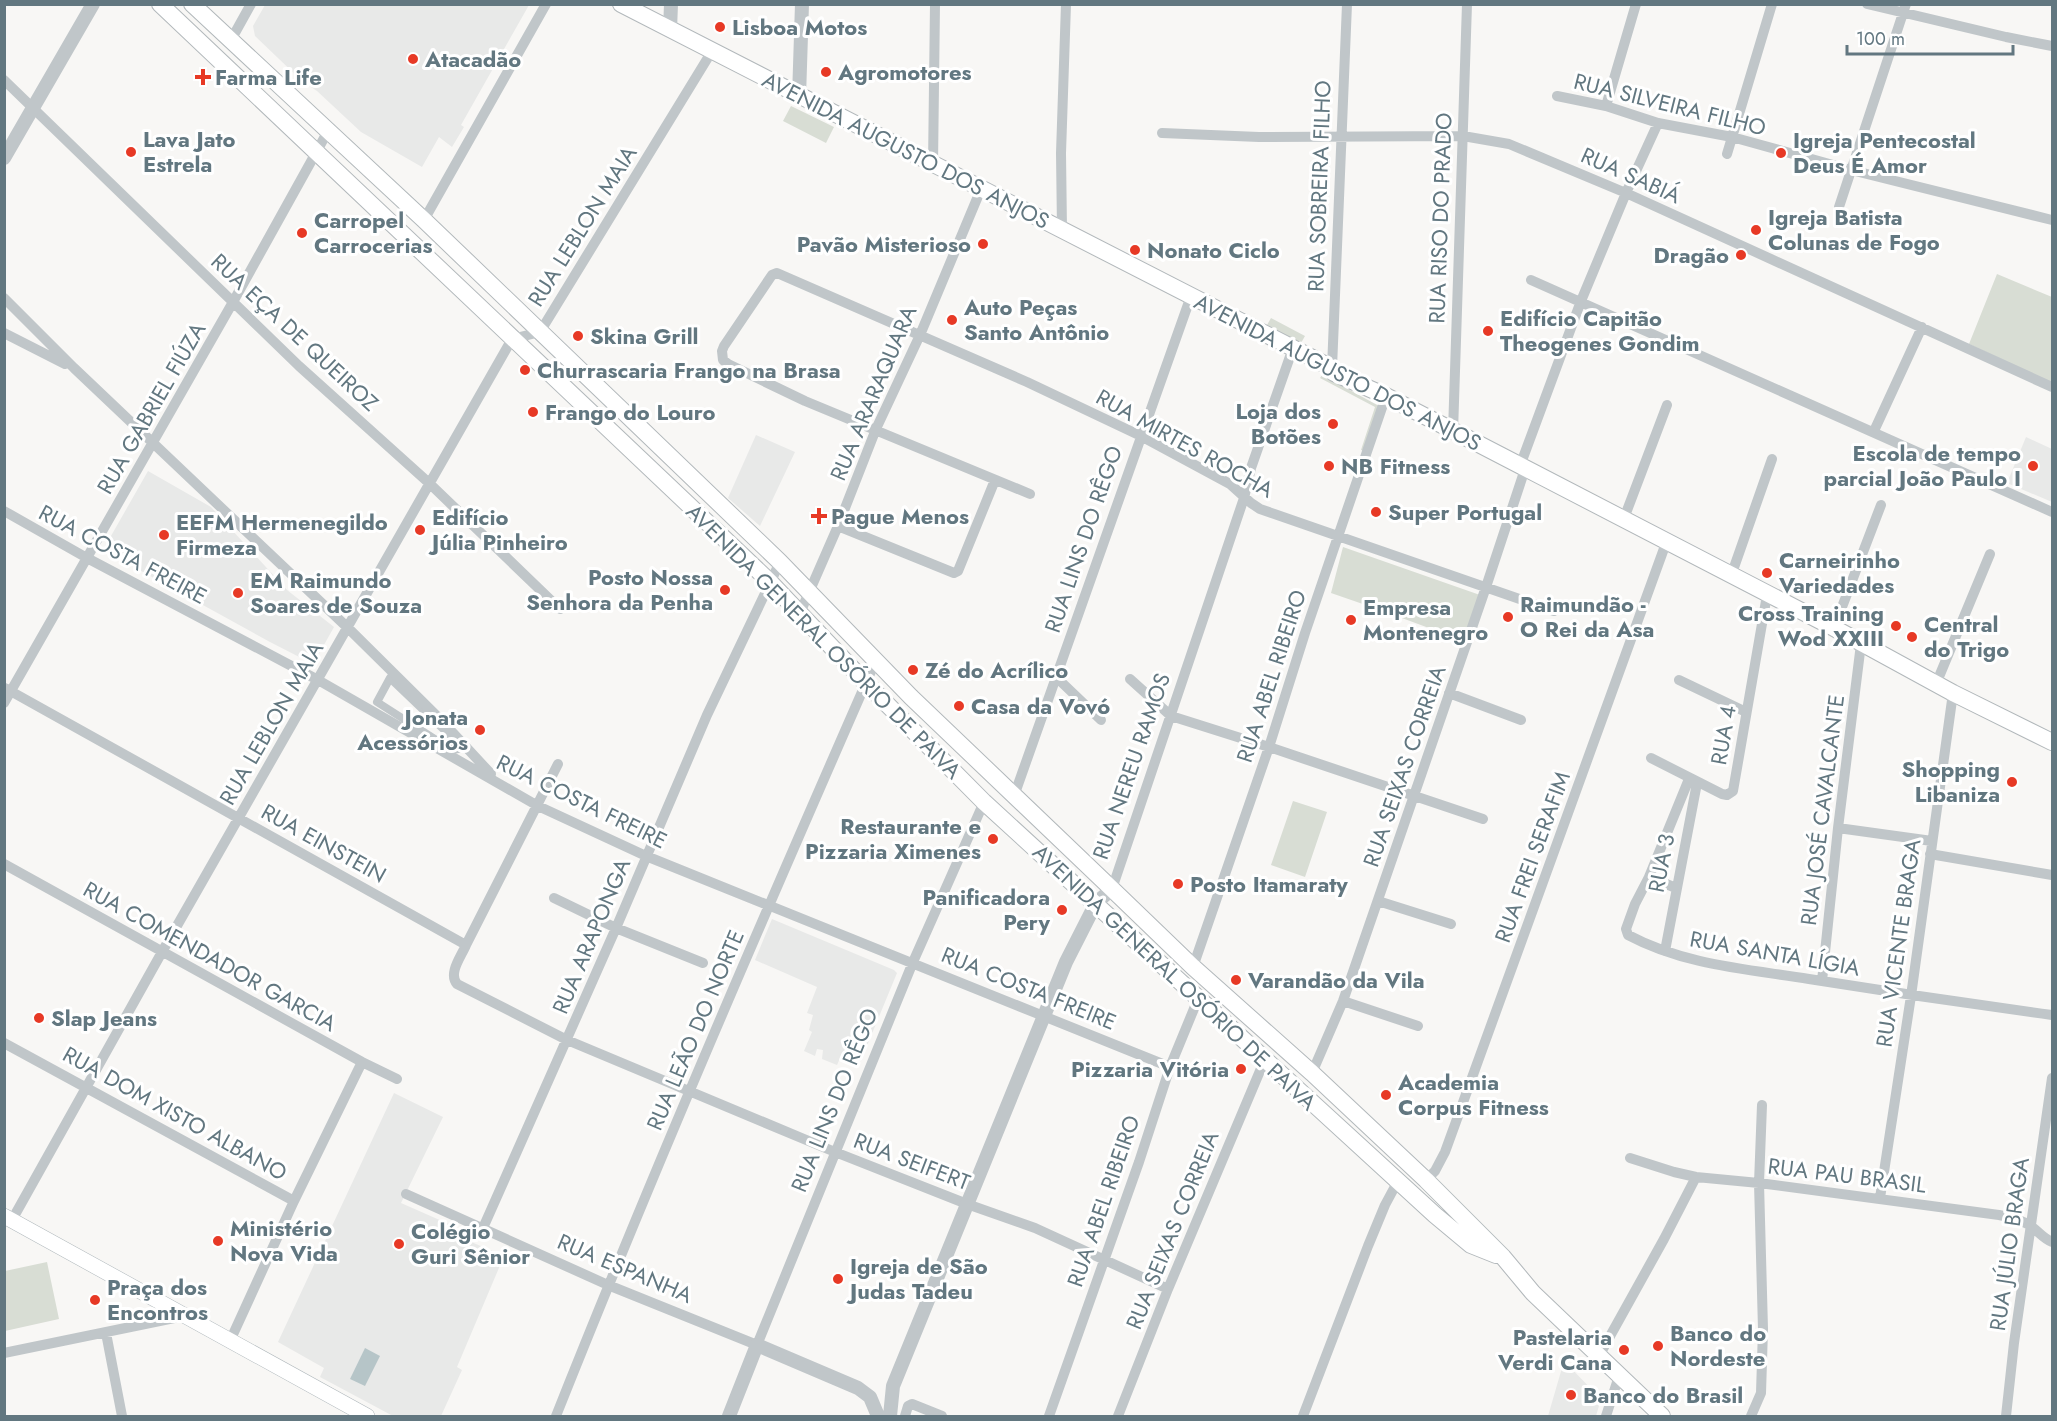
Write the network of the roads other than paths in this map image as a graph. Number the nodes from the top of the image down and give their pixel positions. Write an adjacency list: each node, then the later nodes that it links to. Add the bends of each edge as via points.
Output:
1 (93, 4): 25 (street)
2 (160, 4): 32 (main road, AVENIDA GENERAL OSÓRIO DE PAIVA)
3 (192, 4): 18 (main road, AVENIDA GENERAL OSÓRIO DE PAIVA)
4 (250, 4): 18 (street)
5 (546, 4): 40 (street)
6 (621, 4): 17 (main road, AVENIDA AUGUSTO DOS ANJOS)
7 (671, 4): 17 (street)
8 (802, 4): 22 (street)
9 (934, 4): 35 (street)
10 (1066, 4): 42 (street)
11 (1347, 4): 29 (street, RUA SOBREIRA FILHO)
12 (1467, 4): 30 (street, RUA RISO DO PRADO)
13 (1636, 4): 24 (street)
14 (1772, 4): 31 (street)
15 (1867, 4): 16 (street)
16 (1904, 9): 19 (street); 36 (street)
17 (670, 30): 20 (main road, AVENIDA AUGUSTO DOS ANJOS)
18 (231, 40): 27 (main road, AVENIDA GENERAL OSÓRIO DE PAIVA)
19 (2052, 46)
20 (712, 51): 22 (main road, AVENIDA AUGUSTO DOS ANJOS); 49 (street, RUA LEBLON MAIA)
21 (4, 80): 25 (street, RUA EÇA DE QUEIROZ)
22 (799, 96): 35 (main road, AVENIDA AUGUSTO DOS ANJOS)
23 (1557, 96): 24 (street, RUA SILVEIRA FILHO)
24 (1606, 106): 26 (street, RUA SILVEIRA FILHO)
25 (33, 107): 34 (street); 47 (street, RUA EÇA DE QUEIROZ)
26 (1658, 123): 31 (street, RUA SILVEIRA FILHO); 38 (street, RUA SEIXAS CORREIA)
27 (328, 131): 32 (street, RUA GABRIEL FIÚZA); 40 (main road, AVENIDA GENERAL OSÓRIO DE PAIVA)
28 (1162, 133): 29 (street, RUA SABIÁ)
29 (1340, 136): 30 (street, RUA SABIÁ); 55 (street, RUA SOBREIRA FILHO)
30 (1463, 136): 38 (street, RUA SABIÁ, via 1509,144); 61 (street, RUA RISO DO PRADO)
31 (1732, 137): 33 (street); 36 (street, RUA SILVEIRA FILHO)
32 (316, 152): 47 (street, RUA GABRIEL FIÚZA); 52 (main road, AVENIDA GENERAL OSÓRIO DE PAIVA)
33 (1727, 154)
34 (4, 158)
35 (933, 165): 37 (main road, AVENIDA AUGUSTO DOS ANJOS)
36 (1851, 170): 39 (street); 41 (street, RUA SILVEIRA FILHO)
37 (981, 189): 42 (main road, AVENIDA AUGUSTO DOS ANJOS); 51 (street, RUA ARARAQUARA)
38 (1626, 193): 46 (street, RUA SEIXAS CORREIA); 48 (street, RUA SABIÁ)
39 (1839, 207)
40 (424, 220): 49 (main road, AVENIDA GENERAL OSÓRIO DE PAIVA)
41 (2052, 220)
42 (1062, 230): 44 (main road, AVENIDA AUGUSTO DOS ANJOS)
43 (1531, 280): 46 (street)
44 (1191, 296): 53 (main road, AVENIDA AUGUSTO DOS ANJOS); 62 (street, RUA LINS DO RÊGO)
45 (4, 298): 54 (street)
46 (1581, 301): 60 (street); 65 (street, RUA SEIXAS CORREIA)
47 (233, 302): 63 (street, RUA GABRIEL FIÚZA); 67 (street, RUA EÇA DE QUEIROZ)
48 (1922, 327): 56 (street, RUA SABIÁ); 60 (street)
49 (540, 332): 52 (street, RUA LEBLON MAIA); 68 (main road, AVENIDA GENERAL OSÓRIO DE PAIVA)
50 (4, 333): 54 (street)
51 (920, 335): 59 (street, RUA ARARAQUARA); 59 (street, RUA MIRTES ROCHA, via 777,273 724,346 724,362 805,401); 62 (street, RUA MIRTES ROCHA)
52 (512, 339): 67 (street, RUA LEBLON MAIA); 73 (main road, AVENIDA GENERAL OSÓRIO DE PAIVA)
53 (1293, 348): 55 (main road, AVENIDA AUGUSTO DOS ANJOS); 70 (street, RUA NEREU RAMOS)
54 (74, 368): 63 (street)
55 (1332, 368): 57 (main road, AVENIDA AUGUSTO DOS ANJOS, via 1334,373)
56 (2052, 387)
57 (1386, 396): 61 (main road, AVENIDA AUGUSTO DOS ANJOS); 77 (street, RUA ABEL RIBEIRO)
58 (1667, 405): 75 (street)
59 (876, 429): 66 (street); 76 (street, RUA ARARAQUARA)
60 (1874, 431): 74 (street)
61 (1453, 432): 65 (main road, AVENIDA AUGUSTO DOS ANJOS)
62 (1141, 436): 70 (street, RUA MIRTES ROCHA, via 1230,484); 94 (street, RUA LINS DO RÊGO)
63 (153, 442): 80 (street, RUA GABRIEL FIÚZA); 90 (street)
64 (1772, 459): 82 (street)
65 (1522, 467): 75 (main road, AVENIDA AUGUSTO DOS ANJOS); 84 (street, RUA SEIXAS CORREIA)
66 (995, 480): 69 (street); 76 (street, via 954,573)
67 (429, 483): 87 (street, RUA EÇA DE QUEIROZ); 90 (street, RUA LEBLON MAIA)
68 (709, 494): 73 (main road); 81 (main road, AVENIDA GENERAL OSÓRIO DE PAIVA)
69 (1030, 494)
70 (1244, 498): 77 (street, RUA MIRTES ROCHA, via 1260,509); 106 (street, RUA NEREU RAMOS)
71 (1881, 505): 91 (street)
72 (4, 511): 80 (street, RUA COSTA FREIRE)
73 (695, 511): 83 (main road, AVENIDA GENERAL OSÓRIO DE PAIVA)
74 (2052, 512)
75 (1623, 521): 78 (main road, AVENIDA AUGUSTO DOS ANJOS)
76 (838, 526): 85 (street, RUA ARARAQUARA)
77 (1338, 536): 84 (street, RUA MIRTES ROCHA); 110 (street, RUA ABEL RIBEIRO)
78 (1666, 543): 82 (main road, AVENIDA AUGUSTO DOS ANJOS); 164 (street, RUA FREI SERAFIM, via 1445,1152)
79 (1990, 554): 100 (street)
80 (87, 558): 97 (street, RUA COSTA FREIRE); 101 (street, RUA GABRIEL FIÚZA)
81 (780, 562): 83 (street, RUA ARAPONGA); 85 (main road, AVENIDA GENERAL OSÓRIO DE PAIVA)
82 (1731, 576): 86 (main road, AVENIDA AUGUSTO DOS ANJOS)
83 (769, 581): 89 (main road, AVENIDA GENERAL OSÓRIO DE PAIVA); 124 (street, RUA ARAPONGA)
84 (1486, 587): 88 (street, RUA MIRTES ROCHA); 102 (street, RUA SEIXAS CORREIA)
85 (810, 591): 89 (street, RUA ARARAQUARA); 93 (main road, AVENIDA GENERAL OSÓRIO DE PAIVA)
86 (1767, 595): 91 (main road, AVENIDA AUGUSTO DOS ANJOS); 105 (street, RUA 4)
87 (560, 609)
88 (1554, 611)
89 (800, 613): 99 (main road, AVENIDA GENERAL OSÓRIO DE PAIVA)
90 (348, 628): 97 (street, RUA LEBLON MAIA); 114 (street)
91 (1834, 628): 92 (main road, AVENIDA AUGUSTO DOS ANJOS)
92 (1861, 644): 100 (main road, AVENIDA AUGUSTO DOS ANJOS); 121 (street, RUA JOSÉ CAVALCANTE)
93 (876, 660): 99 (street, RUA LEÃO DO NORTE); 116 (main road, AVENIDA GENERAL OSÓRIO DE PAIVA)
94 (1056, 677): 107 (street); 116 (street, RUA LINS DO RÊGO)
95 (390, 678): 95 (street, via 377,702 452,750 458,748 457,742)
96 (1130, 679): 106 (street)
97 (318, 680): 114 (street, RUA COSTA FREIRE); 119 (street, RUA LEBLON MAIA)
98 (1678, 680): 105 (street)
99 (866, 683): 117 (main road, AVENIDA GENERAL OSÓRIO DE PAIVA); 133 (street, RUA LEÃO DO NORTE)
100 (1936, 684): 103 (main road, AVENIDA AUGUSTO DOS ANJOS)
101 (8, 690): 104 (street, RUA GABRIEL FIÚZA); 119 (street, RUA EINSTEIN)
102 (1449, 693): 108 (street); 115 (street, RUA SEIXAS CORREIA)
103 (1953, 693): 109 (main road, AVENIDA AUGUSTO DOS ANJOS); 122 (street, RUA VICENTE BRAGA)
104 (4, 703)
105 (1746, 712): 113 (street, RUA 4, via 1733,791 1722,794)
106 (1171, 716): 110 (street); 129 (street, RUA NEREU RAMOS)
107 (1101, 720)
108 (1521, 720)
109 (2052, 742)
110 (1269, 747): 115 (street); 141 (street, RUA ABEL RIBEIRO)
111 (1651, 758): 113 (street, RUA 4)
112 (558, 764): 118 (street)
113 (1693, 781): 127 (street, RUA SANTA LÍGIA); 128 (street, RUA 3)
114 (499, 782): 118 (street, RUA COSTA FREIRE)
115 (1414, 795): 120 (street); 131 (street, RUA SEIXAS CORREIA)
116 (1014, 796): 129 (main road, AVENIDA GENERAL OSÓRIO DE PAIVA)
117 (984, 802): 132 (main road, AVENIDA GENERAL OSÓRIO DE PAIVA); 139 (street, RUA LINS DO RÊGO)
118 (538, 806): 124 (street, RUA COSTA FREIRE); 136 (street)
119 (238, 818): 136 (street, RUA EINSTEIN); 138 (street, RUA LEBLON MAIA)
120 (1483, 819)
121 (1838, 828): 122 (street); 142 (street, RUA JOSÉ CAVALCANTE)
122 (1932, 841): 123 (street, RUA VICENTE BRAGA)
123 (1930, 854): 126 (street); 143 (street, RUA VICENTE BRAGA)
124 (646, 856): 133 (street, RUA COSTA FREIRE); 135 (street, RUA ARAPONGA)
125 (4, 864): 138 (street, RUA COMENDADOR GARCIA)
126 (2052, 875)
127 (1649, 877): 128 (street); 137 (street, RUA SANTA LÍGIA, via 1626,932)
128 (1676, 888): 137 (street, RUA 3)
129 (1112, 890): 132 (street, RUA NEREU RAMOS); 141 (main road, AVENIDA GENERAL OSÓRIO DE PAIVA)
130 (554, 898): 135 (street)
131 (1378, 901): 134 (street); 145 (street, RUA SEIXAS CORREIA)
132 (1096, 903): 144 (main road, AVENIDA GENERAL OSÓRIO DE PAIVA); 147 (street, RUA NEREU RAMOS)
133 (769, 905): 139 (street, RUA COSTA FREIRE); 158 (street, RUA LEÃO DO NORTE)
134 (1451, 924)
135 (616, 928): 140 (street); 149 (street, RUA ARAPONGA)
136 (466, 945): 149 (street, RUA SEIFERT, via 453,974 457,984)
137 (1665, 951): 142 (street, RUA SANTA LÍGIA, via 1720,966)
138 (162, 952): 152 (street, RUA COMENDADOR GARCIA); 157 (street, RUA LEBLON MAIA)
139 (913, 962): 147 (street, RUA COSTA FREIRE); 160 (street, RUA LINS DO RÊGO)
140 (703, 963)
141 (1193, 967): 154 (main road, AVENIDA GENERAL OSÓRIO DE PAIVA)
142 (1822, 981): 143 (street, RUA SANTA LÍGIA)
143 (1911, 996): 146 (street, RUA SANTA LÍGIA); 167 (street, RUA VICENTE BRAGA)
144 (1198, 999): 151 (main road, AVENIDA GENERAL OSÓRIO DE PAIVA); 153 (street, RUA ABEL RIBEIRO)
145 (1343, 1001): 148 (street); 154 (street, RUA SEIXAS CORREIA)
146 (2052, 1015)
147 (1044, 1016): 153 (street, RUA COSTA FREIRE); 169 (street, RUA NEREU RAMOS)
148 (1419, 1026)
149 (567, 1040): 158 (street, RUA SEIFERT); 172 (street, RUA ARAPONGA)
150 (4, 1043): 157 (street, RUA DOM XISTO ALBANO)
151 (1265, 1059): 163 (main road, AVENIDA GENERAL OSÓRIO DE PAIVA); 177 (street, RUA SEIXAS CORREIA)
152 (362, 1062): 156 (street, RUA COMENDADOR GARCIA); 168 (street)
153 (1170, 1068): 175 (street, RUA ABEL RIBEIRO)
154 (1312, 1073): 164 (main road, AVENIDA GENERAL OSÓRIO DE PAIVA)
155 (2052, 1078): 171 (street, RUA JÚLIO BRAGA)
156 (398, 1079)
157 (86, 1087): 168 (street, RUA DOM XISTO ALBANO); 170 (street, RUA LEBLON MAIA)
158 (690, 1093): 160 (street, RUA SEIFERT); 176 (street, RUA LEÃO DO NORTE)
159 (1762, 1105): 165 (street)
160 (835, 1152): 169 (street, RUA SEIFERT); 181 (street, RUA LINS DO RÊGO)
161 (1630, 1158): 162 (street, RUA PAU BRASIL)
162 (1696, 1177): 165 (street, RUA PAU BRASIL); 183 (street)
163 (1399, 1179): 174 (main road, AVENIDA GENERAL OSÓRIO DE PAIVA, via 1471,1245); 199 (street, via 1368,1246)
164 (1426, 1180): 174 (main road, AVENIDA GENERAL OSÓRIO DE PAIVA)
165 (1759, 1183): 167 (street, RUA PAU BRASIL); 202 (street, via 1761,1392)
166 (406, 1194): 172 (street, RUA ESPANHA)
167 (1880, 1198): 171 (street, RUA PAU BRASIL, via 1999,1215)
168 (294, 1201): 180 (street)
169 (967, 1204): 175 (street, RUA SEIFERT); 186 (street, RUA NEREU RAMOS)
170 (8, 1218): 178 (main road)
171 (2031, 1227): 173 (street, RUA PAU BRASIL); 203 (street, RUA JÚLIO BRAGA)
172 (483, 1228): 176 (street, RUA ESPANHA)
173 (2052, 1242)
174 (1503, 1257): 183 (main road, AVENIDA GENERAL OSÓRIO DE PAIVA, via 1533,1293)
175 (1104, 1258): 177 (street, RUA SEIFERT); 197 (street, RUA ABEL RIBEIRO)
176 (608, 1285): 181 (street, RUA ESPANHA); 191 (street, RUA LEÃO DO NORTE)
177 (1168, 1289): 198 (street, RUA SEIXAS CORREIA)
178 (184, 1316): 179 (street); 180 (main road)
179 (106, 1333): 182 (street); 189 (street)
180 (230, 1341): 190 (main road)
181 (758, 1344): 184 (street, RUA ESPANHA); 192 (street, RUA LINS DO RÊGO)
182 (4, 1353)
183 (1599, 1356): 185 (main road, AVENIDA GENERAL OSÓRIO DE PAIVA)
184 (831, 1375): 186 (street, RUA ESPANHA, via 880,1391); 187 (street, RUA ESPANHA)
185 (1619, 1376): 200 (street); 201 (main road, AVENIDA GENERAL OSÓRIO DE PAIVA)
186 (893, 1386): 195 (street, RUA NEREU RAMOS)
187 (870, 1397): 193 (street); 194 (street)
188 (907, 1411): 196 (street, via 916,1405)
189 (122, 1416)
190 (367, 1416)
191 (556, 1416)
192 (729, 1416)
193 (869, 1416)
194 (878, 1416)
195 (890, 1416)
196 (942, 1416)
197 (1048, 1416)
198 (1118, 1416)
199 (1302, 1416)
200 (1606, 1416)
201 (1662, 1416)
202 (1751, 1416)
203 (2006, 1416)

